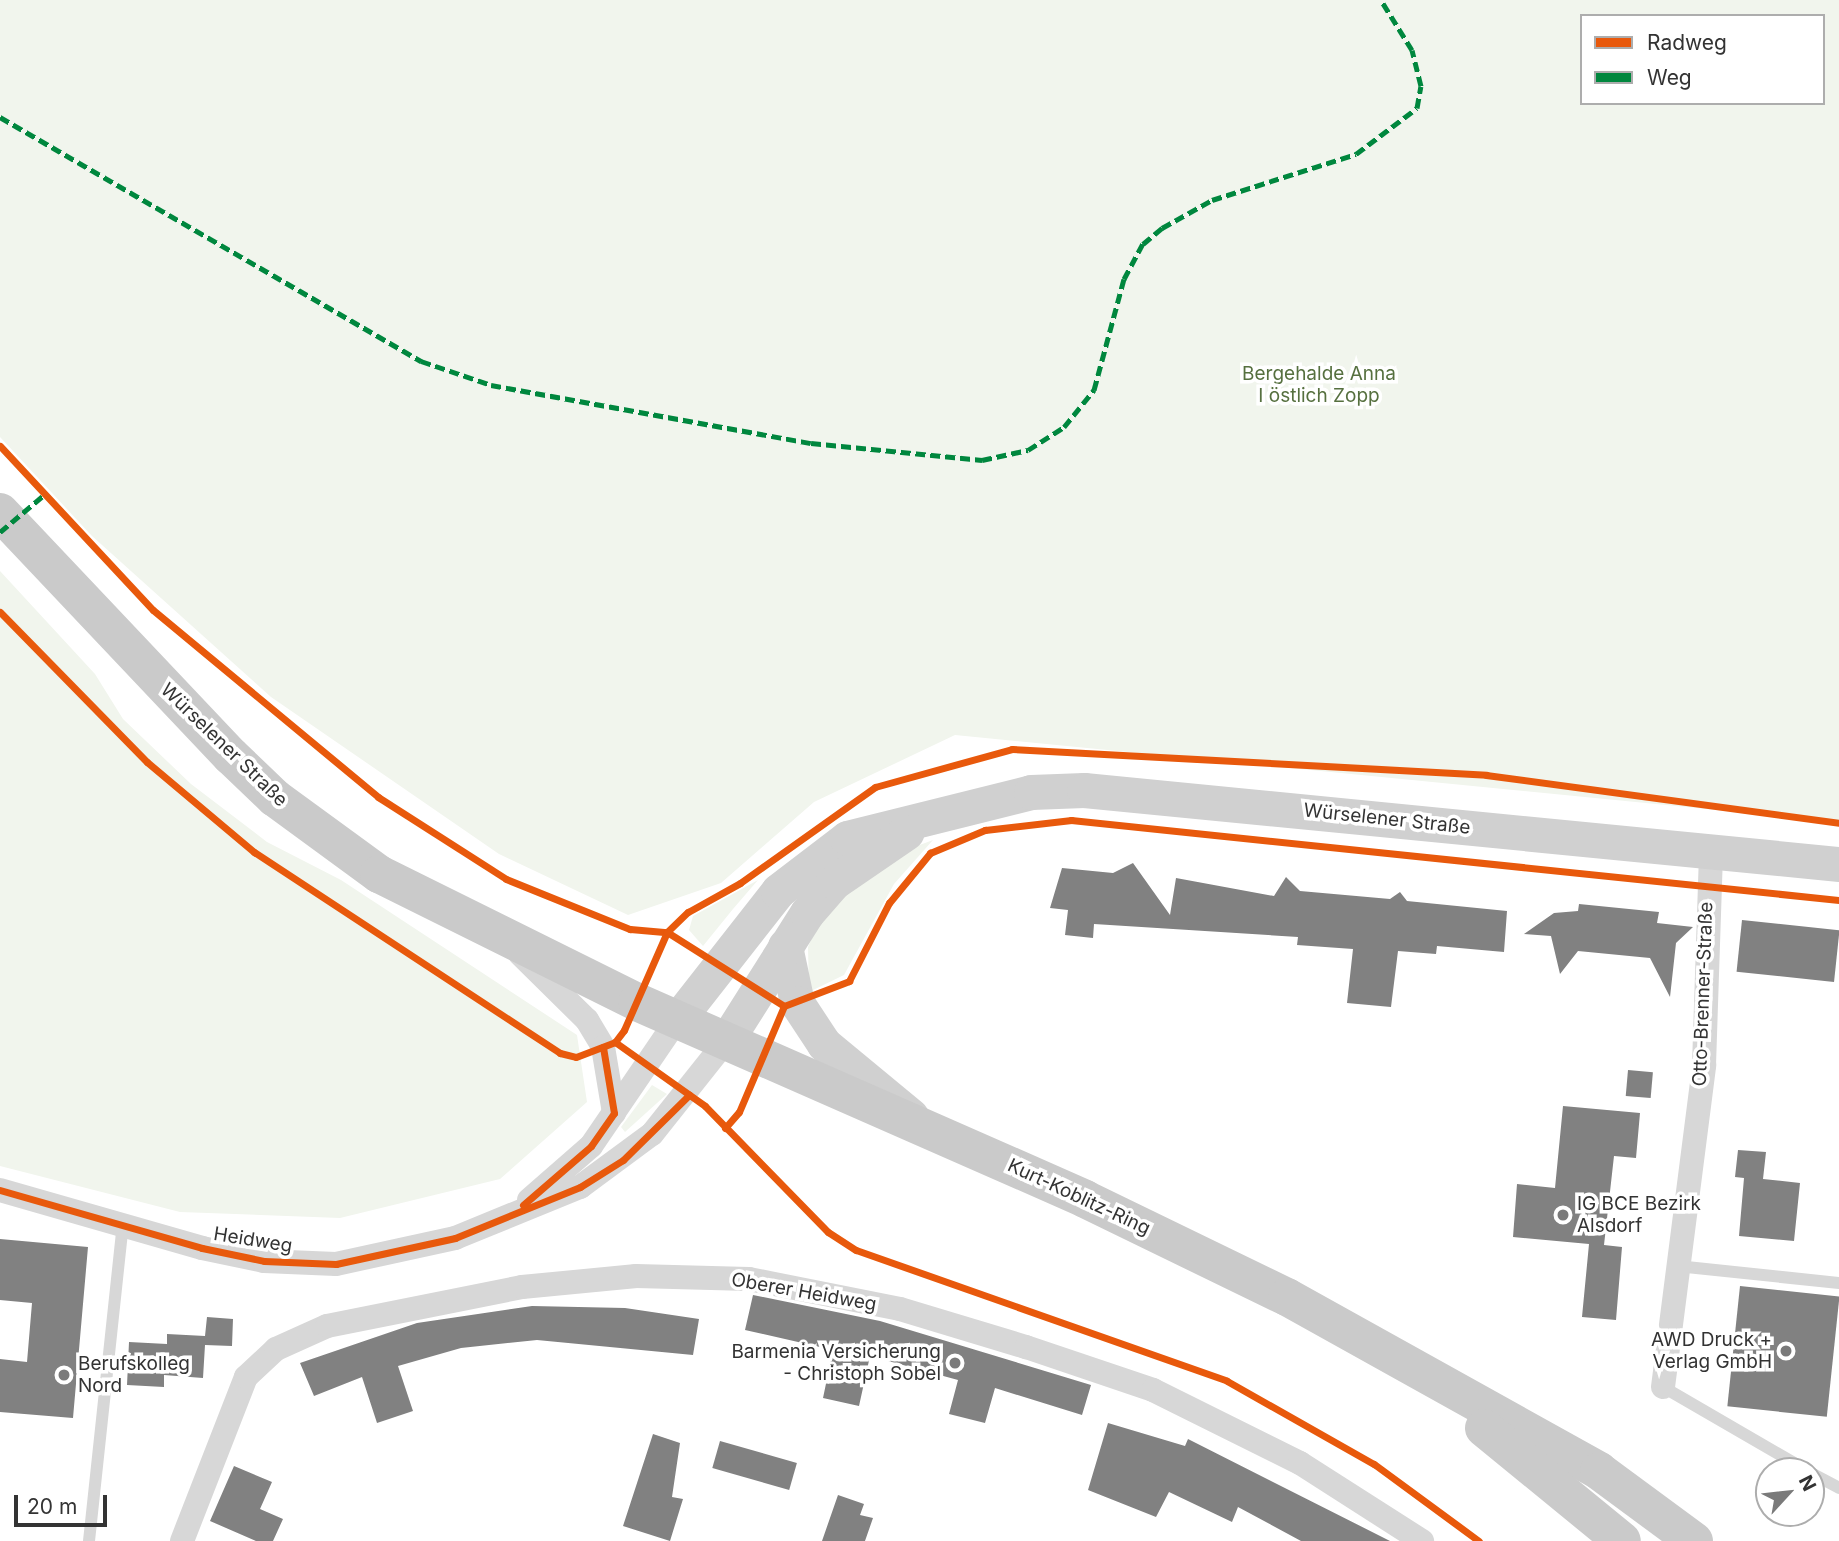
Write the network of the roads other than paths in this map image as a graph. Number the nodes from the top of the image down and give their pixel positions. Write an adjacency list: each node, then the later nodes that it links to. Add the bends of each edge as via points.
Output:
1 (0, 512): 5 (main road, Würselener Straße, via 275,798 379,874)
2 (937, 814): 3 (main road, Würselener Straße, via 982,800 1084,790); 6 (main road, Würselener Straße, via 834,883); 7 (main road, Würselener Straße, via 881,825 813,861 748,922)
3 (1711, 851): 4 (main road, Würselener Straße); 14 (street, Otto-Brenner-Straße, via 1704,1065)
4 (1839, 864)
5 (502, 937): 7 (main road, Würselener Straße); 9 (street, via 587,1020 603,1047)
6 (785, 946): 8 (main road, Würselener Straße); 10 (main road, via 797,1003 824,1044)
7 (677, 1020): 8 (main road, Würselener Straße); 9 (street, Heidweg)
8 (726, 1041): 10 (main road, Kurt-Koblitz-Ring); 12 (street, Heidweg, via 689,1095 623,1160 580,1187)
9 (614, 1113): 12 (street, Heidweg, via 566,1171)
10 (927, 1129): 16 (main road, Kurt-Koblitz-Ring, via 1287,1297)
11 (0, 1190): 13 (street, Heidweg)
12 (504, 1220): 13 (street, Heidweg, via 336,1264 264,1261)
13 (123, 1224): 19 (lane)
14 (1677, 1265): 15 (lane); 17 (street, Otto-Brenner-Straße)
15 (1839, 1283)
16 (1420, 1376): 22 (main road, Kurt-Koblitz-Ring); 23 (main road, Kurt-Koblitz-Ring, via 1599,1471)
17 (1663, 1387): 18 (lane)
18 (1783, 1457)
19 (89, 1541)
20 (182, 1541): 21 (street, Oberer Heidweg, via 246,1377 276,1349 340,1323 522,1286 636,1276 749,1279 900,1310 1026,1347 1153,1390 1300,1464)
21 (1422, 1541)
22 (1622, 1541)
23 (1693, 1541)

